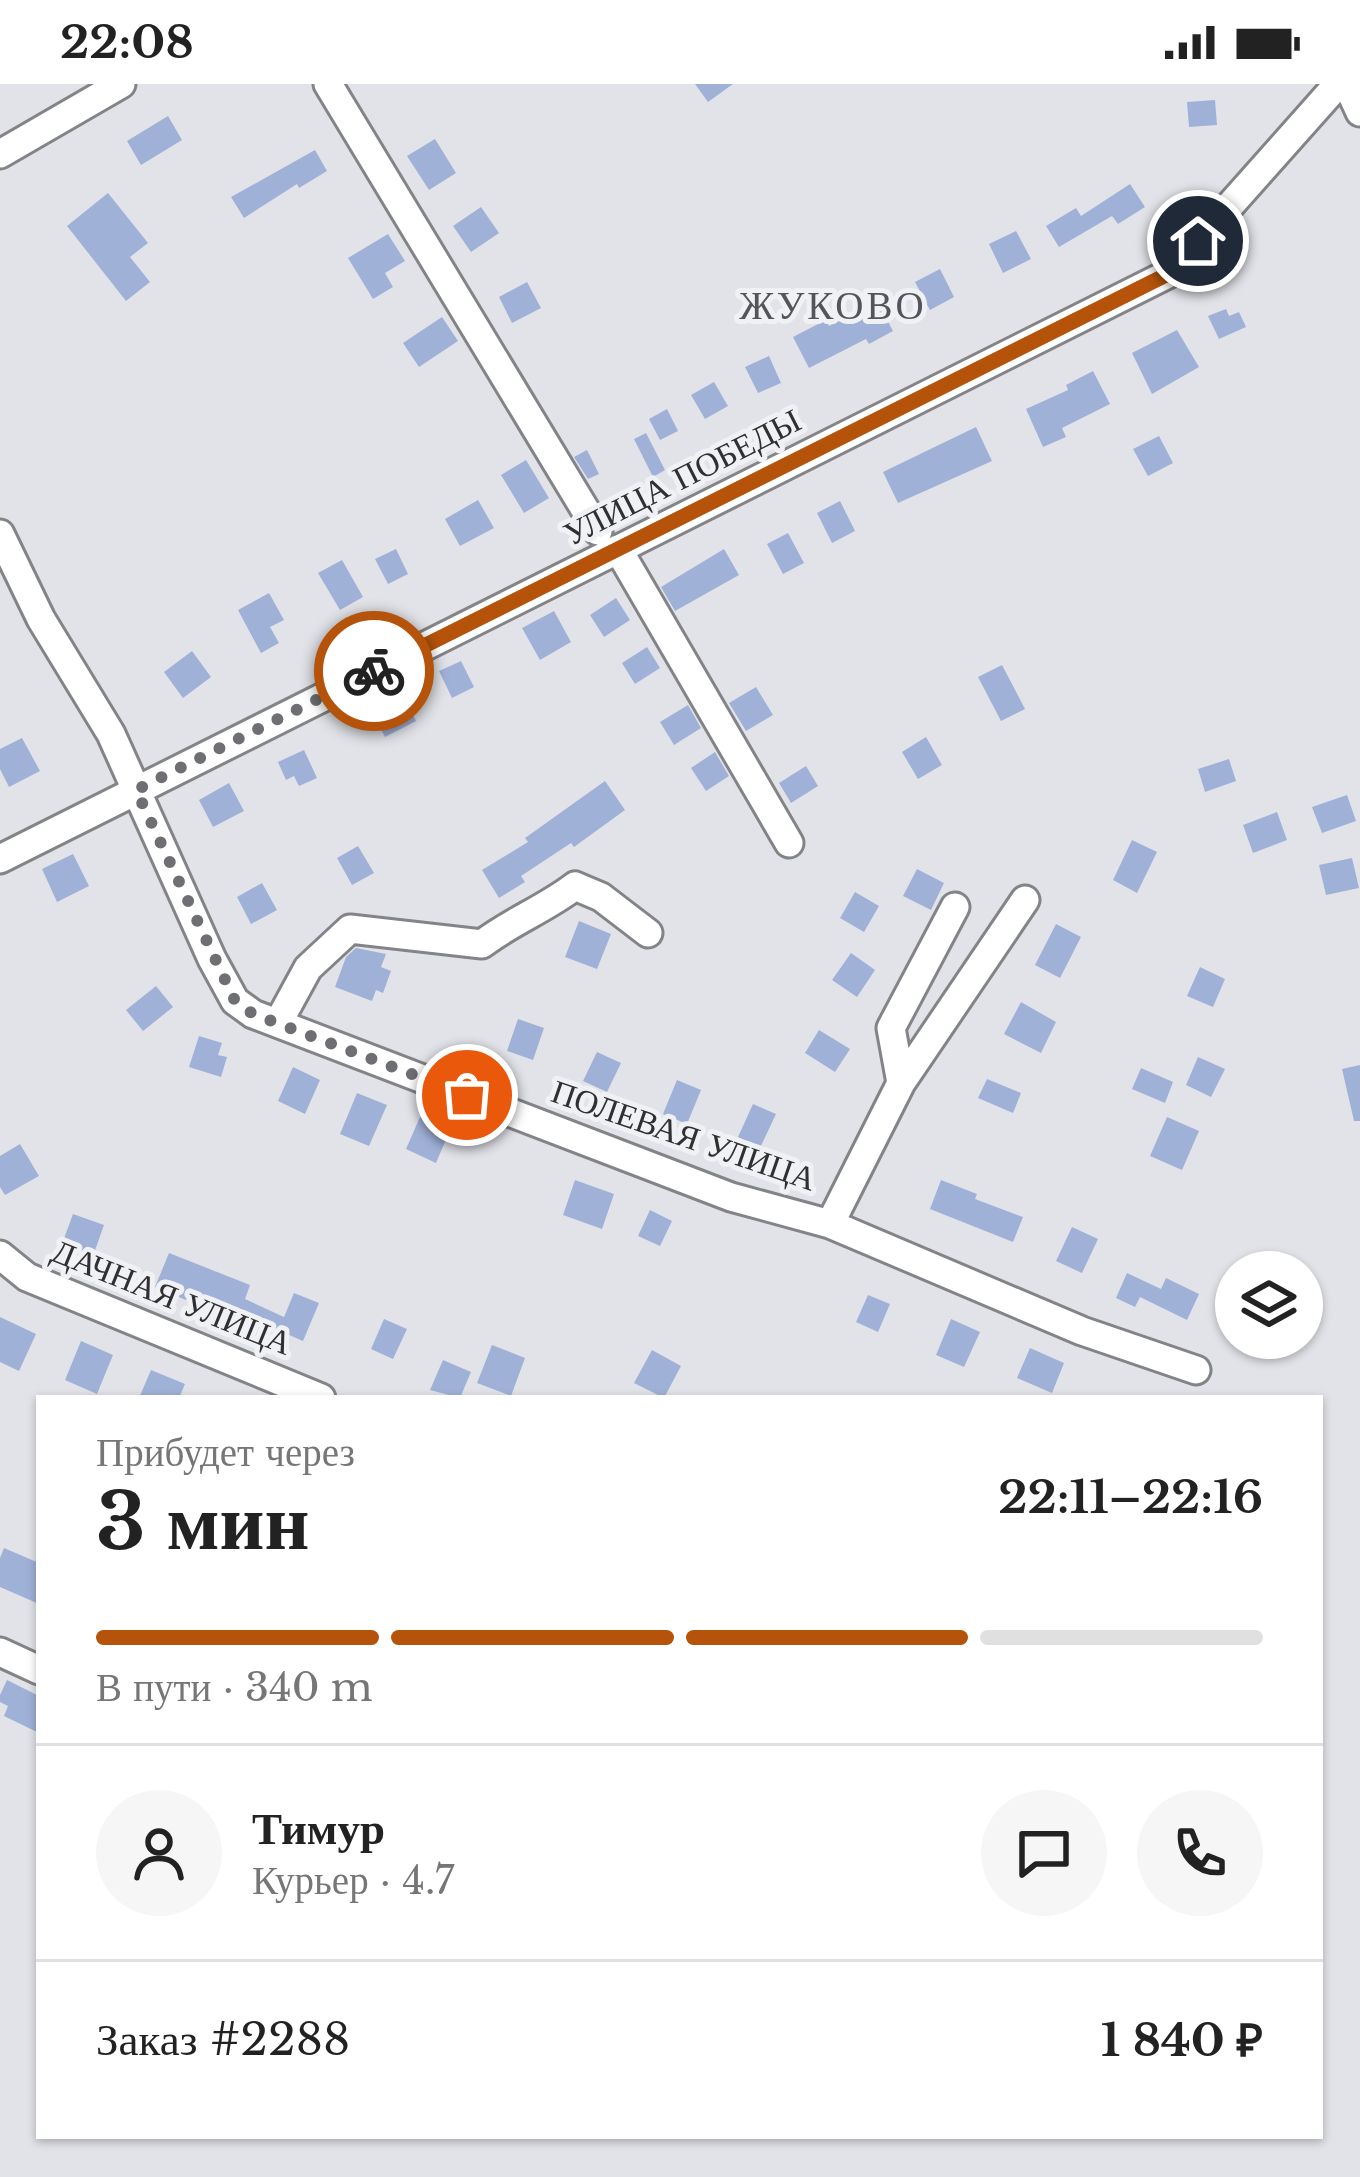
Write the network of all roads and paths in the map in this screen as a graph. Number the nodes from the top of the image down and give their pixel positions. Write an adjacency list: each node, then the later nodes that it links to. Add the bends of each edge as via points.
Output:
1 (121, 84): 6 (street)
2 (328, 84): 8 (street)
3 (1338, 84): 8 (street, УЛИЦА ПОБЕДЫ, via 1170,273)
4 (1347, 84): 5 (street)
5 (1360, 112)
6 (0, 154)
7 (0, 534): 9 (street, ПОЛЕВАЯ УЛИЦА)
8 (608, 540): 9 (street, УЛИЦА ПОБЕДЫ); 10 (street)
9 (136, 790): 11 (street, УЛИЦА ПОБЕДЫ); 15 (street, ПОЛЕВАЯ УЛИЦА, via 235,1001)
10 (789, 843)
11 (0, 859)
12 (1025, 900): 16 (street)
13 (955, 907): 16 (street, via 891,1028)
14 (649, 933): 15 (street, via 575,886 482,944 350,929 308,968)
15 (278, 1023): 17 (street, ПОЛЕВАЯ УЛИЦА, via 731,1197)
16 (901, 1082): 17 (street)
17 (830, 1224): 19 (street, ПОЛЕВАЯ УЛИЦА, via 1082,1331)
18 (0, 1256): 20 (street, ДАЧНАЯ УЛИЦА, via 27,1277)
19 (1196, 1370)
20 (314, 1395)
21 (0, 1652): 22 (street)
22 (36, 1669)

